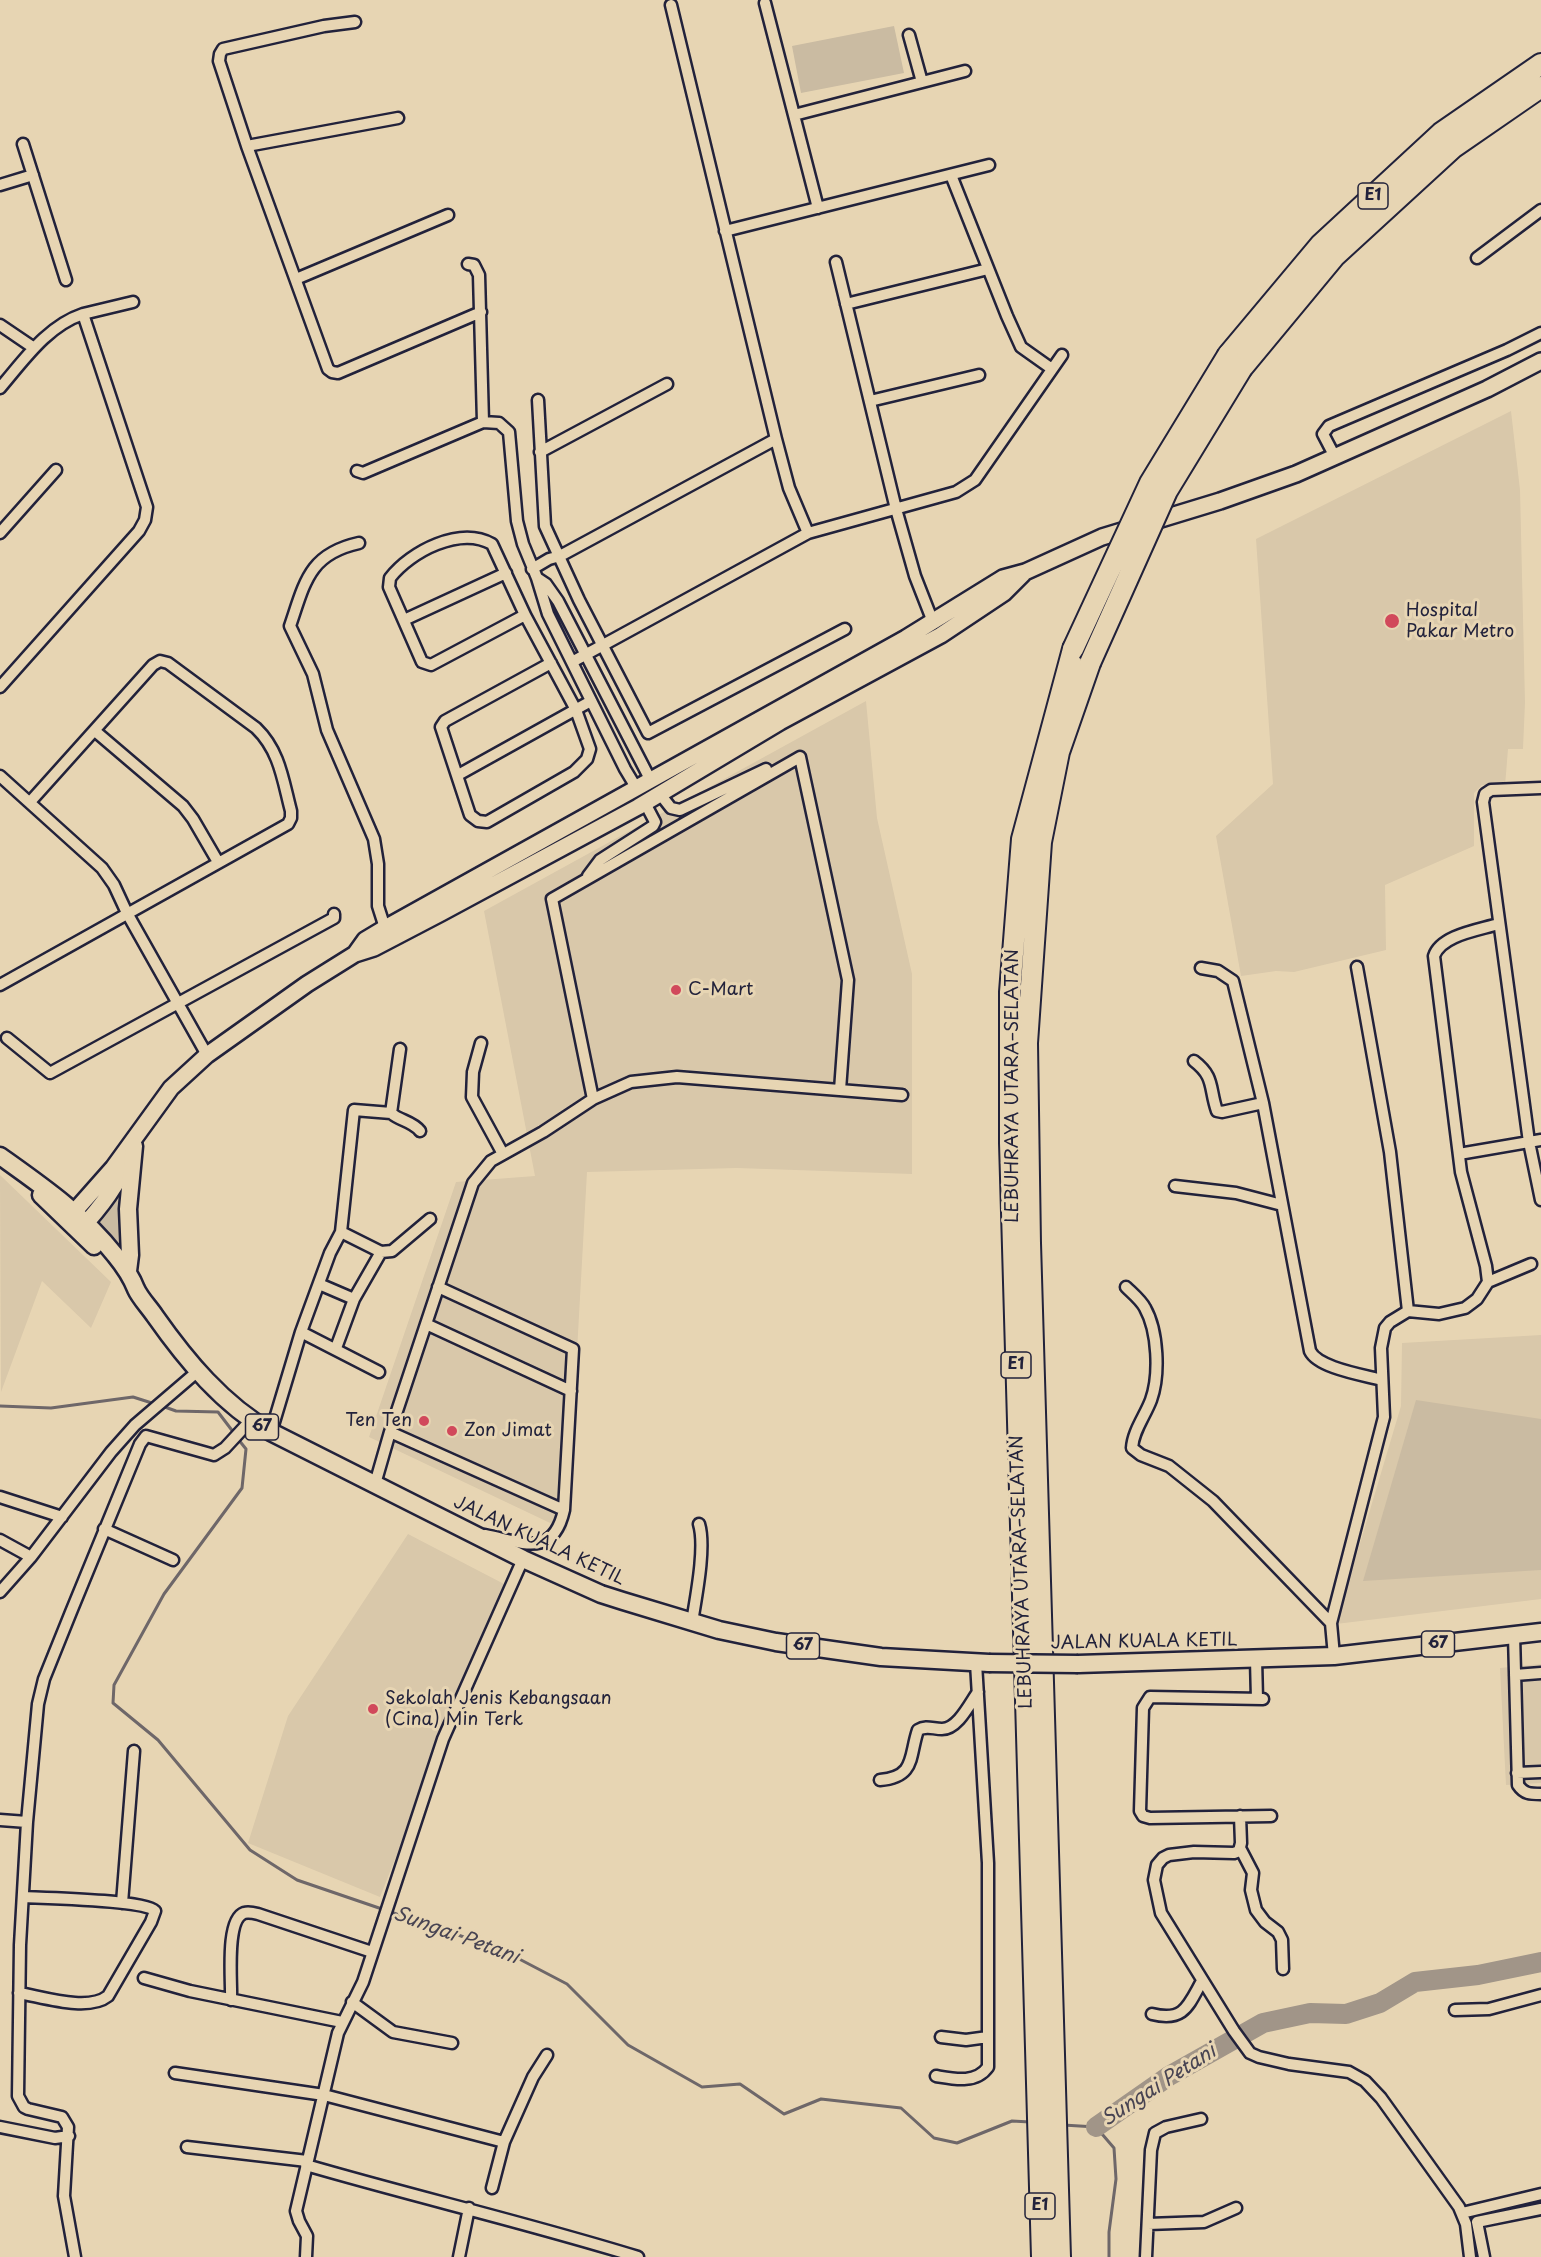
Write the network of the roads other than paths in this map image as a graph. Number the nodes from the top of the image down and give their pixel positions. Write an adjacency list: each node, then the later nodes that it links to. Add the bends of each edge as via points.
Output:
1 (765, 3): 9 (street)
2 (671, 5): 20 (street)
3 (355, 22): 12 (street, via 223,49 219,61)
4 (909, 35): 7 (street)
5 (1541, 64): 35 (highway, LEBUHRAYA UTARA–SELATAN / E1, via 1441,133 1321,244)
6 (964, 71): 7 (street)
7 (922, 82): 9 (street)
8 (1541, 87): 35 (highway, LEBUHRAYA UTARA–SELATAN / E1, via 1454,147 1334,257)
9 (794, 116): 17 (street)
10 (398, 118): 12 (street)
11 (23, 144): 14 (street)
12 (247, 146): 25 (street)
13 (988, 165): 15 (street)
14 (33, 175): 16 (street); 26 (street)
15 (951, 176): 17 (street); 24 (street)
16 (0, 185)
17 (818, 208): 20 (street)
18 (1541, 210): 21 (street)
19 (448, 215): 25 (street)
20 (725, 231): 44 (street)
21 (1477, 258)
22 (836, 262): 28 (street)
23 (468, 264): 29 (street, via 474,265 479,275)
24 (988, 269): 28 (street); 37 (street, via 1021,347)
25 (296, 279): 29 (street, via 332,372 338,373)
26 (66, 280)
27 (133, 302): 30 (street)
28 (846, 303): 42 (street)
29 (481, 312): 43 (street)
30 (83, 314): 33 (street, via 56,327); 65 (street, via 144,494 145,520)
31 (0, 325): 33 (street)
32 (1541, 333): 46 (street, via 1329,426 1323,434)
33 (34, 348): 40 (street)
34 (1062, 355): 37 (street)
35 (1235, 361): 193 (highway, LEBUHRAYA UTARA–SELATAN / E1, bridge, via 1167,491 1090,663 1059,752 1041,842 1027,1043 1055,2094); 193 (highway, LEBUHRAYA UTARA–SELATAN / E1, bridge, via 1150,483 1073,649 1022,839 1010,992 1010,1143 1036,2087)
36 (1541, 362): 46 (main road)
37 (1052, 369): 49 (street, via 975,480 956,492)
38 (979, 375): 42 (street)
39 (667, 384): 45 (street)
40 (0, 388)
41 (538, 400): 45 (street)
42 (870, 401): 49 (street)
43 (483, 422): 48 (street, via 363,473); 56 (street, via 499,423 510,432 517,521)
44 (776, 439): 51 (street, via 789,488); 53 (street)
45 (540, 452): 53 (street, via 545,526)
46 (1335, 457): 54 (main road, via 1256,488 1102,537)
47 (56, 470): 50 (street)
48 (357, 471)
49 (896, 509): 51 (street); 59 (street)
50 (0, 533)
51 (808, 533): 61 (street)
52 (359, 543): 84 (street, via 339,548 317,565 305,583 290,626 314,674 327,730 374,839 378,906)
53 (560, 556): 56 (street); 61 (street)
54 (1025, 572): 59 (main road, via 1003,578); 76 (main road, via 1004,593 941,635 780,722)
55 (506, 573): 57 (street); 58 (street); 58 (street, via 492,544 483,539 463,537 445,541 415,557 390,578 389,586)
56 (535, 573): 62 (street, via 558,600); 63 (street, via 548,614)
57 (525, 615): 58 (street, via 428,665 419,659); 64 (street)
58 (404, 620)
59 (933, 621): 72 (main road)
60 (844, 629): 61 (street, via 648,733)
61 (603, 645): 62 (street)
62 (586, 654): 63 (street); 72 (street)
63 (572, 662): 66 (street)
64 (551, 663): 67 (street); 70 (street, via 443,723 441,727)
65 (0, 687)
66 (591, 701): 67 (street); 74 (street)
67 (576, 710): 70 (street); 70 (street, via 590,749 587,759 574,772 487,822 470,815)
68 (95, 732): 77 (street); 79 (street, via 183,806); 79 (street, via 153,664 160,661 168,663 268,740 276,754 291,818 288,824)
69 (779, 768): 76 (street, via 763,770 680,810 671,808); 80 (street); 95 (street, via 800,757 847,973)
70 (458, 775)
71 (4, 780): 75 (street); 77 (street)
72 (651, 781): 74 (main road); 76 (main road)
73 (1541, 788): 83 (street, via 1491,790 1485,794 1485,825)
74 (637, 789): 78 (main road); 84 (main road)
75 (0, 794)
76 (660, 794): 78 (main road)
77 (30, 802): 81 (street, via 102,868)
78 (645, 802): 80 (street, via 655,822 653,826 600,860); 85 (main road, via 441,913)
79 (218, 862): 81 (street)
80 (586, 879): 97 (street, via 552,898)
81 (127, 913): 88 (street); 89 (street)
82 (334, 914): 89 (street, via 334,918)
83 (1498, 924): 103 (street); 106 (street, via 1453,939 1436,950 1434,956)
84 (385, 928): 85 (main road, via 365,940)
85 (355, 954): 93 (main road)
86 (1357, 967): 123 (street, via 1389,1143)
87 (1201, 968): 98 (street, via 1233,981)
88 (0, 985)
89 (177, 1002): 90 (street, via 49,1073); 93 (street)
90 (7, 1038)
91 (481, 1042): 105 (street, via 473,1072 472,1097)
92 (400, 1049): 99 (street)
93 (207, 1055): 100 (main road, via 171,1088)
94 (1194, 1060): 98 (street, via 1209,1076 1217,1111)
95 (840, 1090): 96 (street); 97 (street, via 677,1077 631,1082)
96 (902, 1095)
97 (593, 1100): 105 (street)
98 (1263, 1103): 110 (street)
99 (391, 1113): 101 (street); 113 (street, via 354,1109)
100 (145, 1123): 104 (main road); 112 (main road)
101 (420, 1131)
102 (1541, 1140): 103 (street)
103 (1529, 1142): 106 (street); 109 (street)
104 (134, 1146): 112 (main road, via 106,1201); 116 (main road)
105 (503, 1154): 119 (street, via 491,1161 473,1184)
106 (1459, 1154): 117 (street)
107 (0, 1156): 112 (main road, JALAN KUALA KETIL / 67)
108 (1175, 1186): 110 (street, via 1236,1192)
109 (1541, 1200)
110 (1282, 1206): 129 (street, via 1312,1356 1326,1365)
111 (430, 1219): 114 (street, via 392,1251)
112 (77, 1222): 116 (main road, JALAN KUALA KETIL / 67); 121 (main road, JALAN KUALA KETIL / 67)
113 (341, 1232): 114 (street); 118 (street)
114 (381, 1252): 122 (street)
115 (1532, 1264): 117 (street)
116 (128, 1271): 121 (main road, JALAN KUALA KETIL / 67)
117 (1488, 1282): 123 (street, via 1477,1299 1465,1308 1439,1314)
118 (319, 1284): 122 (street); 125 (street)
119 (438, 1287): 124 (street); 130 (street, via 573,1349)
120 (1126, 1287): 149 (street, via 1144,1305 1154,1326 1156,1350 1151,1400 1132,1448 1169,1466 1213,1501)
121 (136, 1289): 127 (main road, JALAN KUALA KETIL / 67)
122 (354, 1299): 126 (street)
123 (1408, 1311): 129 (street, via 1385,1328)
124 (426, 1324): 130 (street); 134 (street)
125 (301, 1332): 126 (street); 133 (street)
126 (336, 1348): 128 (street)
127 (198, 1371): 131 (street); 132 (main road, JALAN KUALA KETIL / 67)
128 (380, 1372)
129 (1382, 1380): 149 (street, via 1384,1418)
130 (571, 1391): 138 (street)
131 (138, 1422): 135 (street); 139 (street)
132 (246, 1426): 133 (main road, JALAN KUALA KETIL / 67); 135 (street, via 214,1455)
133 (271, 1432): 136 (main road, JALAN KUALA KETIL / 67)
134 (390, 1432): 136 (street); 138 (street)
135 (146, 1436): 141 (street)
136 (375, 1484): 142 (main road, JALAN KUALA KETIL / 67)
137 (0, 1497): 139 (street)
138 (564, 1510): 142 (street, via 558,1531 540,1543)
139 (62, 1517): 144 (street)
140 (699, 1524): 148 (street, via 700,1559)
141 (104, 1529): 146 (street); 166 (street, via 44,1679 38,1704)
142 (473, 1533): 145 (main road, JALAN KUALA KETIL / 67)
143 (0, 1540): 144 (street)
144 (31, 1557): 147 (street)
145 (523, 1559): 148 (main road, JALAN KUALA KETIL / 67, via 601,1594); 170 (street, via 443,1739)
146 (173, 1560)
147 (0, 1592)
148 (692, 1622): 154 (main road, JALAN KUALA KETIL / 67, via 776,1642 881,1658)
149 (1331, 1623): 152 (street)
150 (1541, 1632): 151 (main road, JALAN KUALA KETIL / 67)
151 (1514, 1635): 152 (main road, JALAN KUALA KETIL / 67); 156 (street)
152 (1335, 1656): 153 (main road, JALAN KUALA KETIL / 67)
153 (1256, 1659): 154 (main road, JALAN KUALA KETIL / 67, bridge); 163 (street, via 1260,1699 1155,1695 1143,1708 1143,1816)
154 (982, 1663): 157 (street)
155 (1541, 1673): 156 (street)
156 (1515, 1675): 160 (street)
157 (978, 1692): 161 (street, via 953,1725 918,1730 907,1769 892,1779); 182 (street, via 988,1863)
158 (134, 1751): 169 (street)
159 (1541, 1772): 160 (street)
160 (1517, 1773): 162 (street, via 1522,1790)
161 (880, 1779)
162 (1541, 1794)
163 (1240, 1816): 164 (street); 167 (street)
164 (1271, 1816)
165 (0, 1820): 166 (street)
166 (27, 1822): 168 (street)
167 (1240, 1848): 171 (street, via 1253,1873 1251,1890 1256,1910 1282,1940); 173 (street, via 1234,1853 1169,1855 1154,1871 1161,1913)
168 (24, 1896): 169 (street); 174 (street)
169 (123, 1903): 174 (street, via 153,1908 154,1916 108,1996 85,2004)
170 (372, 1952): 176 (street, via 289,1923 244,1913 239,1916 231,1939); 177 (street)
171 (1283, 1969)
172 (144, 1978): 176 (street)
173 (1202, 1981): 179 (street, via 1183,2011 1169,2017); 200 (street, via 1250,2053 1289,2064 1349,2072 1365,2081)
174 (19, 1993): 190 (street, via 18,2096 28,2109 62,2117 69,2127)
175 (1541, 1995): 178 (street, via 1499,2007)
176 (231, 2000): 180 (street)
177 (352, 2002): 180 (street); 183 (street, via 396,2034)
178 (1455, 2010)
179 (1152, 2014)
180 (342, 2022): 187 (street)
181 (941, 2037): 182 (street)
182 (988, 2037): 186 (street, via 988,2067 984,2073 967,2079)
183 (452, 2043)
184 (547, 2055): 191 (street)
185 (175, 2073): 187 (street)
186 (936, 2076)
187 (324, 2095): 191 (street); 194 (street)
188 (1201, 2119): 202 (street, via 1155,2133)
189 (0, 2127): 190 (street, via 55,2138)
190 (69, 2136): 203 (street, via 64,2196)
191 (504, 2142): 195 (street)
192 (187, 2147): 194 (street)
193 (1048, 2156): 207 (highway, LEBUHRAYA UTARA–SELATAN / E1); 208 (highway, LEBUHRAYA UTARA–SELATAN / E1)
194 (307, 2163): 197 (street); 204 (street, via 296,2211 307,2236)
195 (492, 2188)
196 (1541, 2194): 200 (street)
197 (469, 2208): 205 (street); 206 (street)
198 (1236, 2208): 202 (street, via 1204,2222)
199 (1541, 2209): 201 (street)
200 (1462, 2213): 201 (street)
201 (1471, 2223): 210 (street); 211 (street)
202 (1148, 2224): 209 (street)
203 (75, 2257)
204 (306, 2257)
205 (459, 2257)
206 (638, 2257)
207 (1042, 2257)
208 (1060, 2257)
209 (1146, 2257)
210 (1470, 2257)
211 (1484, 2257)

